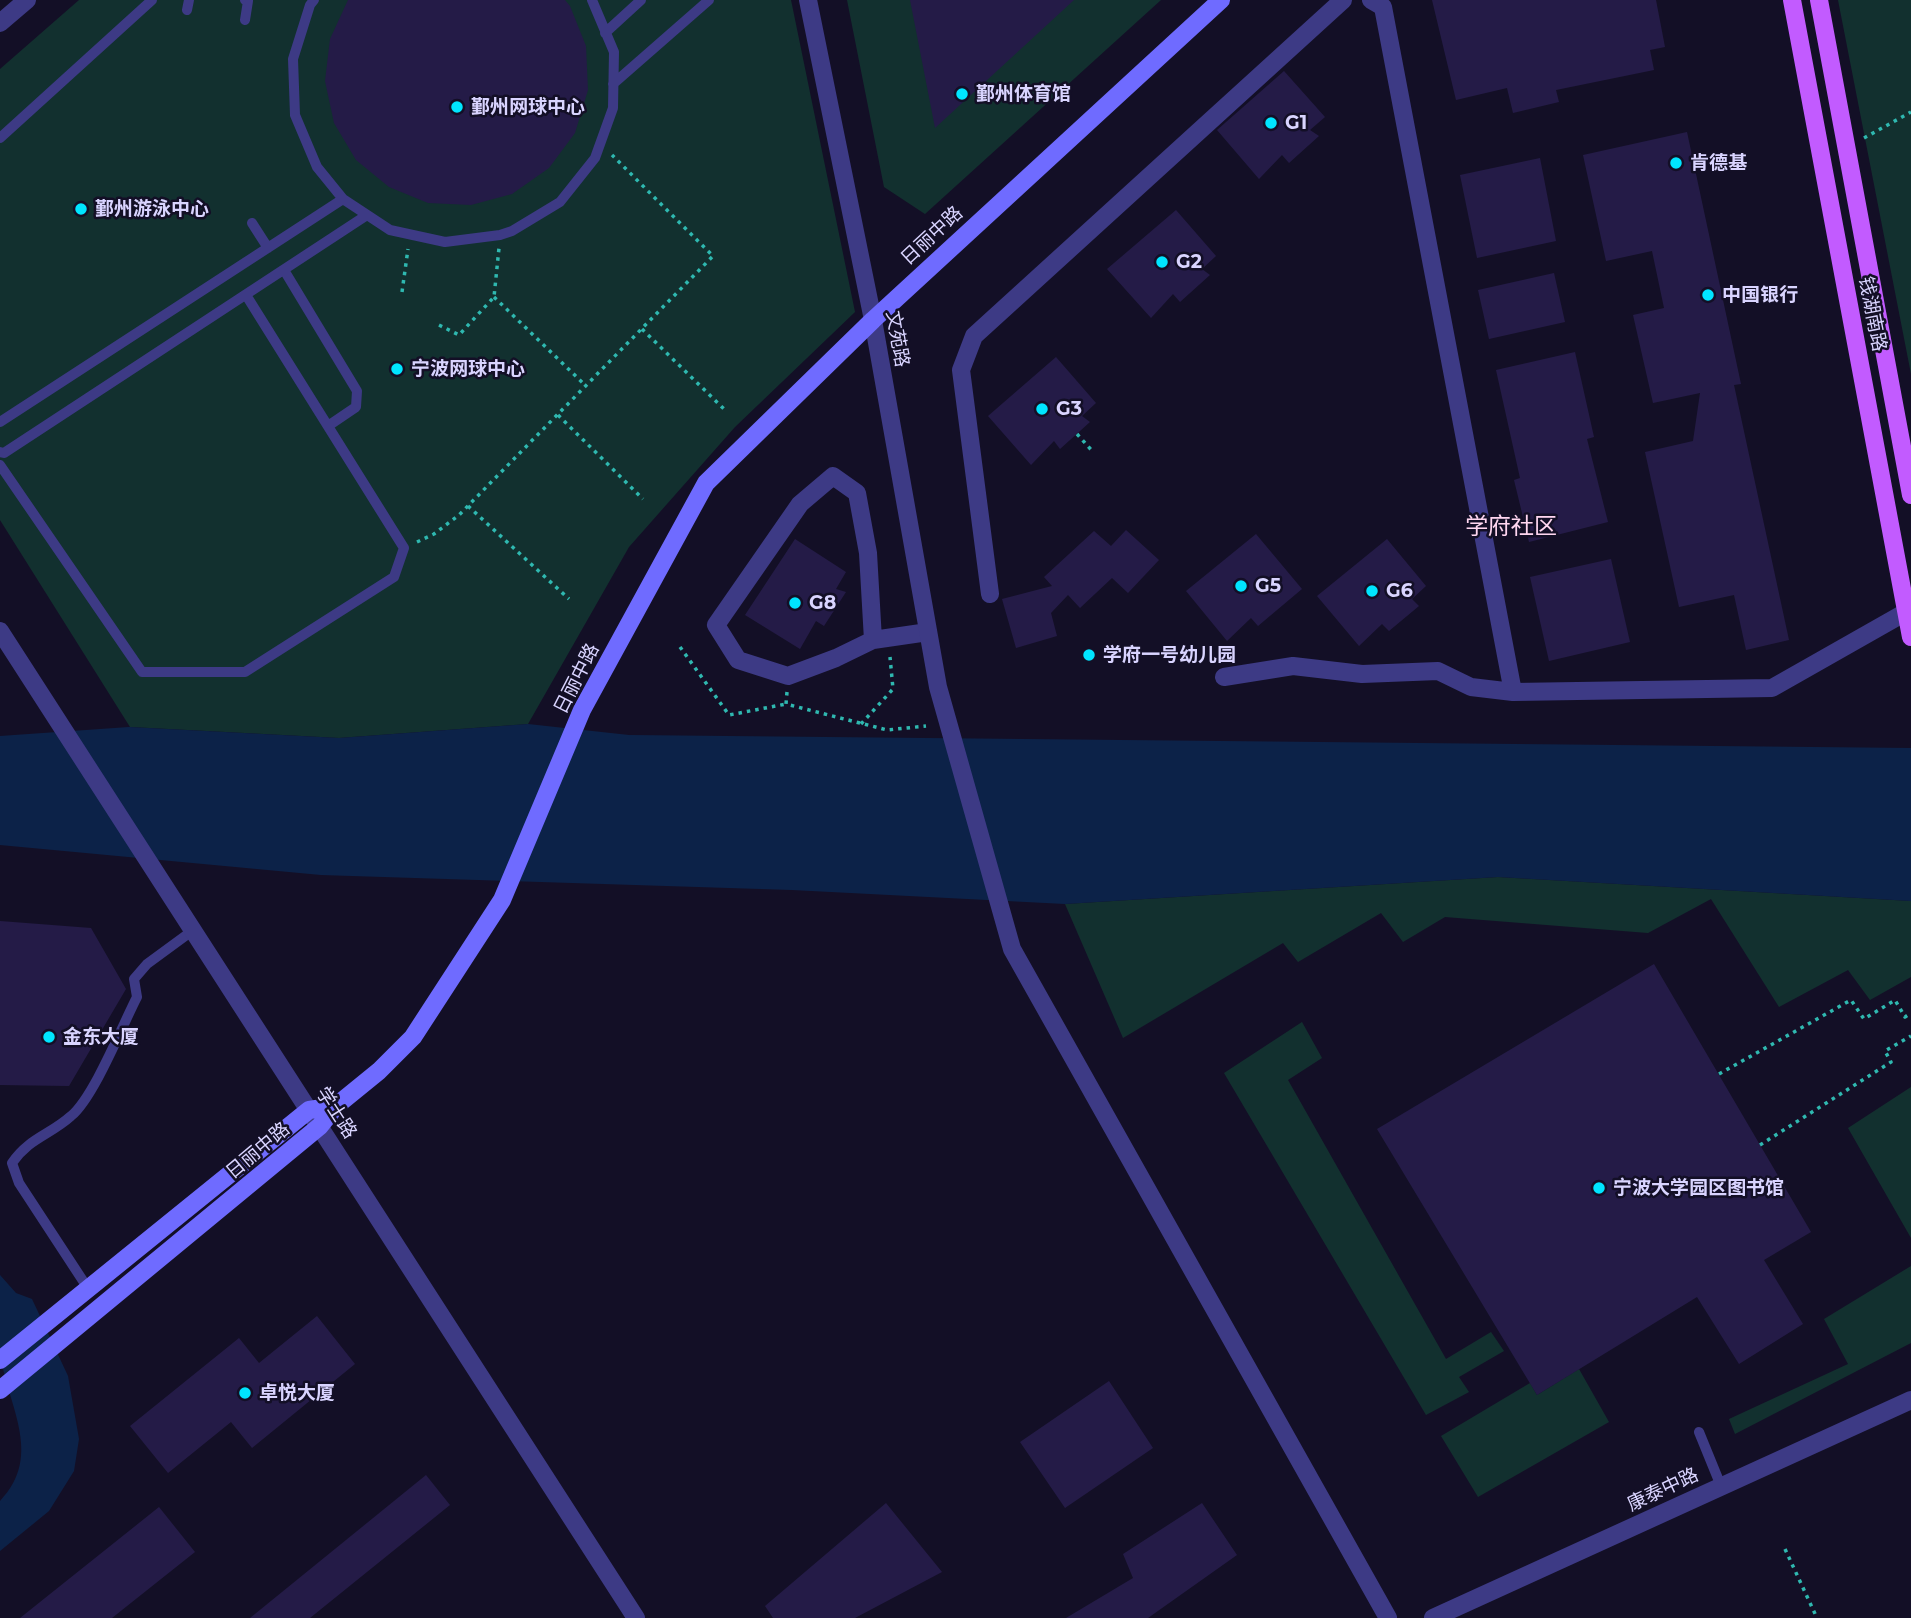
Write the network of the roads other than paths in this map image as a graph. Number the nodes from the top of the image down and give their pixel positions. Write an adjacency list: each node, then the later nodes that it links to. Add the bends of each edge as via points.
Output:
1 (27, 0): 15 (street)
2 (152, 0): 18 (lane)
3 (245, 0): 14 (lane)
4 (314, 0): 19 (lane, via 293,59 295,115 317,167)
5 (592, 0): 16 (lane)
6 (641, 0): 16 (lane)
7 (709, 0): 17 (lane)
8 (808, 0): 25 (street, 文苑路)
9 (1221, 0): 25 (main road, 日丽中路)
10 (1343, 0): 31 (street, via 974,336 961,370)
11 (1371, 0): 38 (street, via 1383,7)
12 (1792, 0): 32 (main road, 钱湖南路)
13 (1819, 0): 30 (main road, 钱湖南路)
14 (245, 20)
15 (0, 23)
16 (605, 33): 17 (lane, via 614,52)
17 (613, 84): 20 (lane, via 613,108 596,158 560,202 512,231 445,242 390,230)
18 (0, 138)
19 (343, 199): 20 (lane); 22 (lane)
20 (367, 215): 23 (lane)
21 (252, 223): 22 (lane)
22 (268, 248): 26 (lane)
23 (284, 270): 24 (lane); 27 (lane, via 357,391 356,407)
24 (246, 295): 27 (lane); 28 (lane)
25 (873, 320): 34 (street, 文苑路); 40 (main road, 日丽中路, via 706,483 582,710 502,900 413,1037)
26 (0, 422)
27 (328, 426): 29 (lane, via 404,548 394,577 245,672 142,671)
28 (0, 452)
29 (0, 465)
30 (1911, 495)
31 (990, 594)
32 (1906, 612): 35 (main road, 钱湖南路); 38 (street, via 1772,688)
33 (0, 631): 39 (street, 学士路)
34 (928, 632): 36 (street); 50 (street, 文苑路, via 938,687 1012,949)
35 (1911, 636)
36 (881, 638): 36 (street, via 788,676 738,660 716,625 800,504 833,476 857,493)
37 (1224, 677): 38 (street, via 1293,666 1362,674 1437,671 1471,687)
38 (1513, 692)
39 (192, 931): 41 (street, 学士路); 43 (lane, via 134,979 137,996 85,1100 72,1116 22,1149 12,1163 19,1183)
40 (335, 1106): 41 (main road); 42 (main road, 日丽中路)
41 (309, 1110): 42 (street, 学士路); 43 (main road)
42 (320, 1126): 45 (main road, 日丽中路); 49 (street, 学士路)
43 (89, 1290): 44 (main road)
44 (0, 1360)
45 (0, 1390)
46 (1911, 1400): 48 (street, 康泰中路)
47 (1699, 1432): 48 (lane)
48 (1721, 1486): 51 (street, 康泰中路)
49 (636, 1618)
50 (1388, 1618)
51 (1433, 1618)

